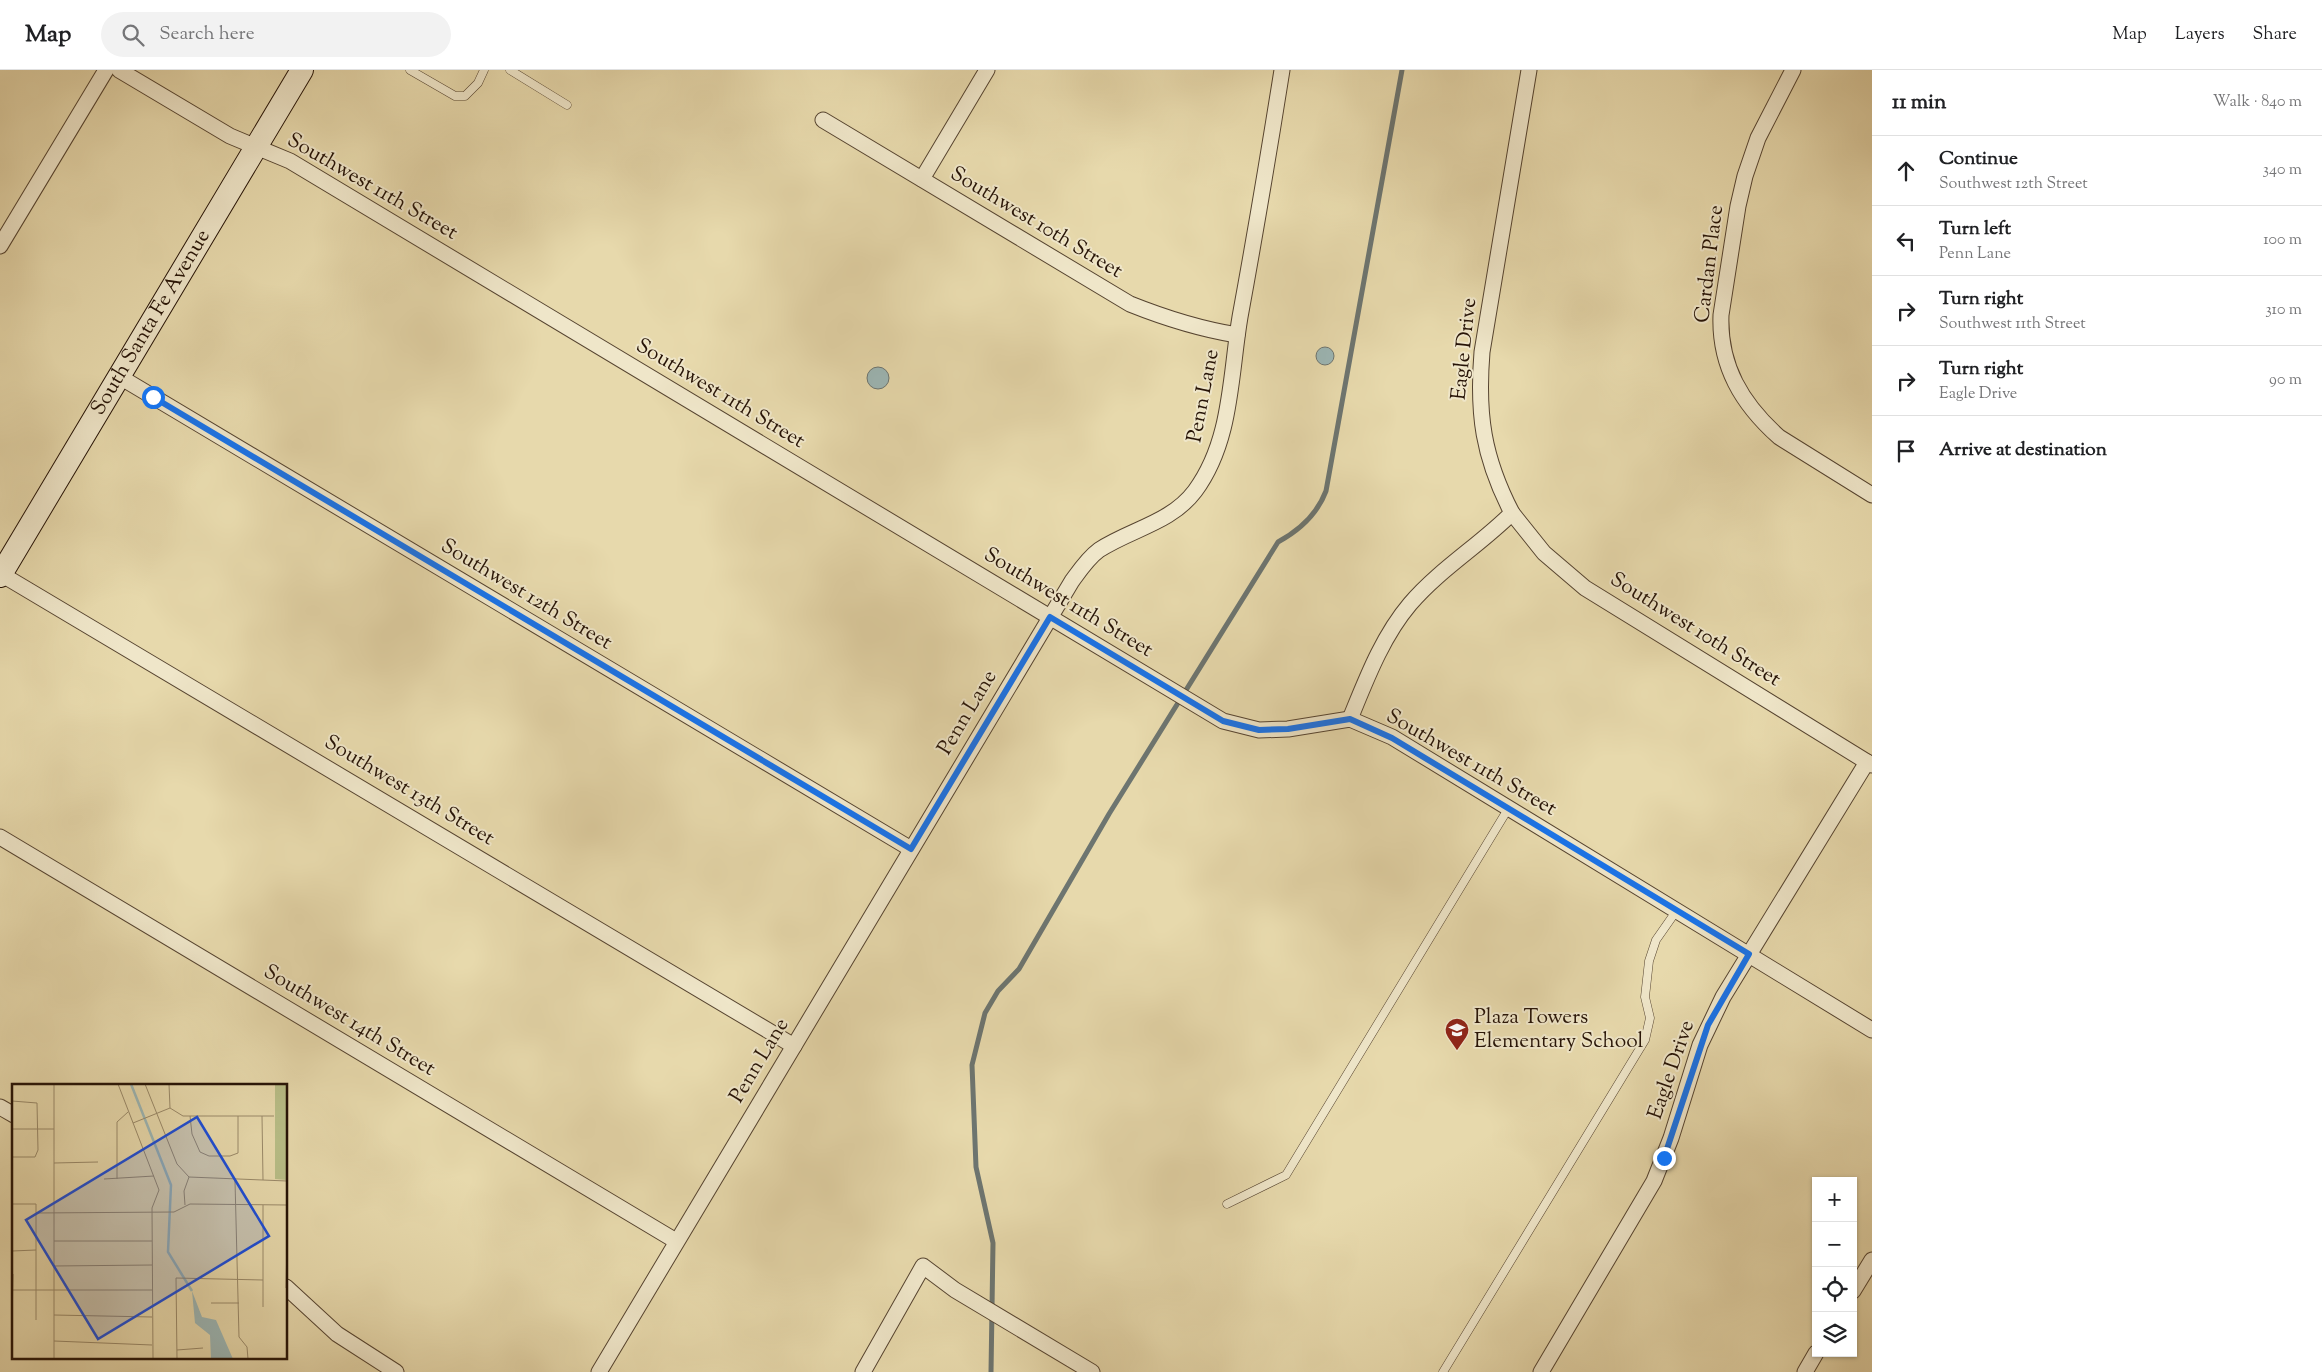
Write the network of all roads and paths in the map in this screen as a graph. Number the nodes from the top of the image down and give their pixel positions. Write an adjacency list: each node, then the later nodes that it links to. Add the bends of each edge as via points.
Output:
1 (106, 70): 15 (street)
2 (119, 70): 13 (street, Southwest 11th Street, via 215,127)
3 (302, 70): 13 (main road, South Santa Fe Avenue)
4 (410, 70): 5 (lane, via 455,96 465,96)
5 (484, 70)
6 (510, 70): 11 (lane)
7 (987, 70): 14 (street)
8 (1282, 70): 16 (street, Penn Lane)
9 (1529, 70): 19 (street, Eagle Drive, via 1482,352 1480,384 1480,419 1488,452)
10 (1794, 70): 18 (street, Cardan Place, via 1758,138 1738,206 1721,315 1726,362 1743,398 1767,426)
11 (567, 105)
12 (823, 120): 14 (street, Southwest 10th Street)
13 (256, 146): 17 (main road, South Santa Fe Avenue); 21 (street, Southwest 11th Street, via 294,163)
14 (922, 179): 16 (street, Southwest 10th Street, via 1130,304 1190,324)
15 (0, 246)
16 (1237, 335): 21 (street, Penn Lane, via 1221,440 1195,491 1170,515 1098,551 1072,581)
17 (120, 377): 20 (main road, South Santa Fe Avenue); 26 (street, Southwest 12th Street)
18 (1872, 495)
19 (1512, 513): 22 (street, via 1409,605 1394,626); 23 (street, Southwest 10th Street, via 1544,553 1585,588)
20 (1, 575): 30 (street, Southwest 13th Street)
21 (1050, 617): 22 (street, Southwest 11th Street, via 1223,721 1259,730); 26 (street, Penn Lane)
22 (1350, 719): 24 (street, Southwest 11th Street, via 1392,738)
23 (1870, 763): 28 (street, Eagle Drive)
24 (1508, 808): 27 (street, Southwest 11th Street); 33 (lane, via 1286,1175)
25 (0, 837): 34 (street, Southwest 14th Street)
26 (911, 849): 30 (street, Penn Lane)
27 (1677, 910): 28 (street, Southwest 11th Street); 43 (lane, via 1656,940 1649,961 1645,997 1650,1018 1645,1040)
28 (1749, 954): 29 (street, Southwest 11th Street); 44 (street, Eagle Drive, via 1708,1025 1654,1182)
29 (1872, 1030)
30 (794, 1046): 34 (street, Penn Lane)
31 (0, 1107): 32 (street)
32 (12, 1114)
33 (1227, 1204)
34 (676, 1241): 40 (street, Penn Lane)
35 (1872, 1260): 36 (street)
36 (1857, 1284)
37 (288, 1290): 39 (street, via 337,1334)
38 (1814, 1357): 45 (street)
39 (396, 1372)
40 (599, 1372)
41 (863, 1372): 42 (street, via 923,1266 954,1290)
42 (1092, 1372)
43 (1443, 1372)
44 (1541, 1372)
45 (1805, 1372)

